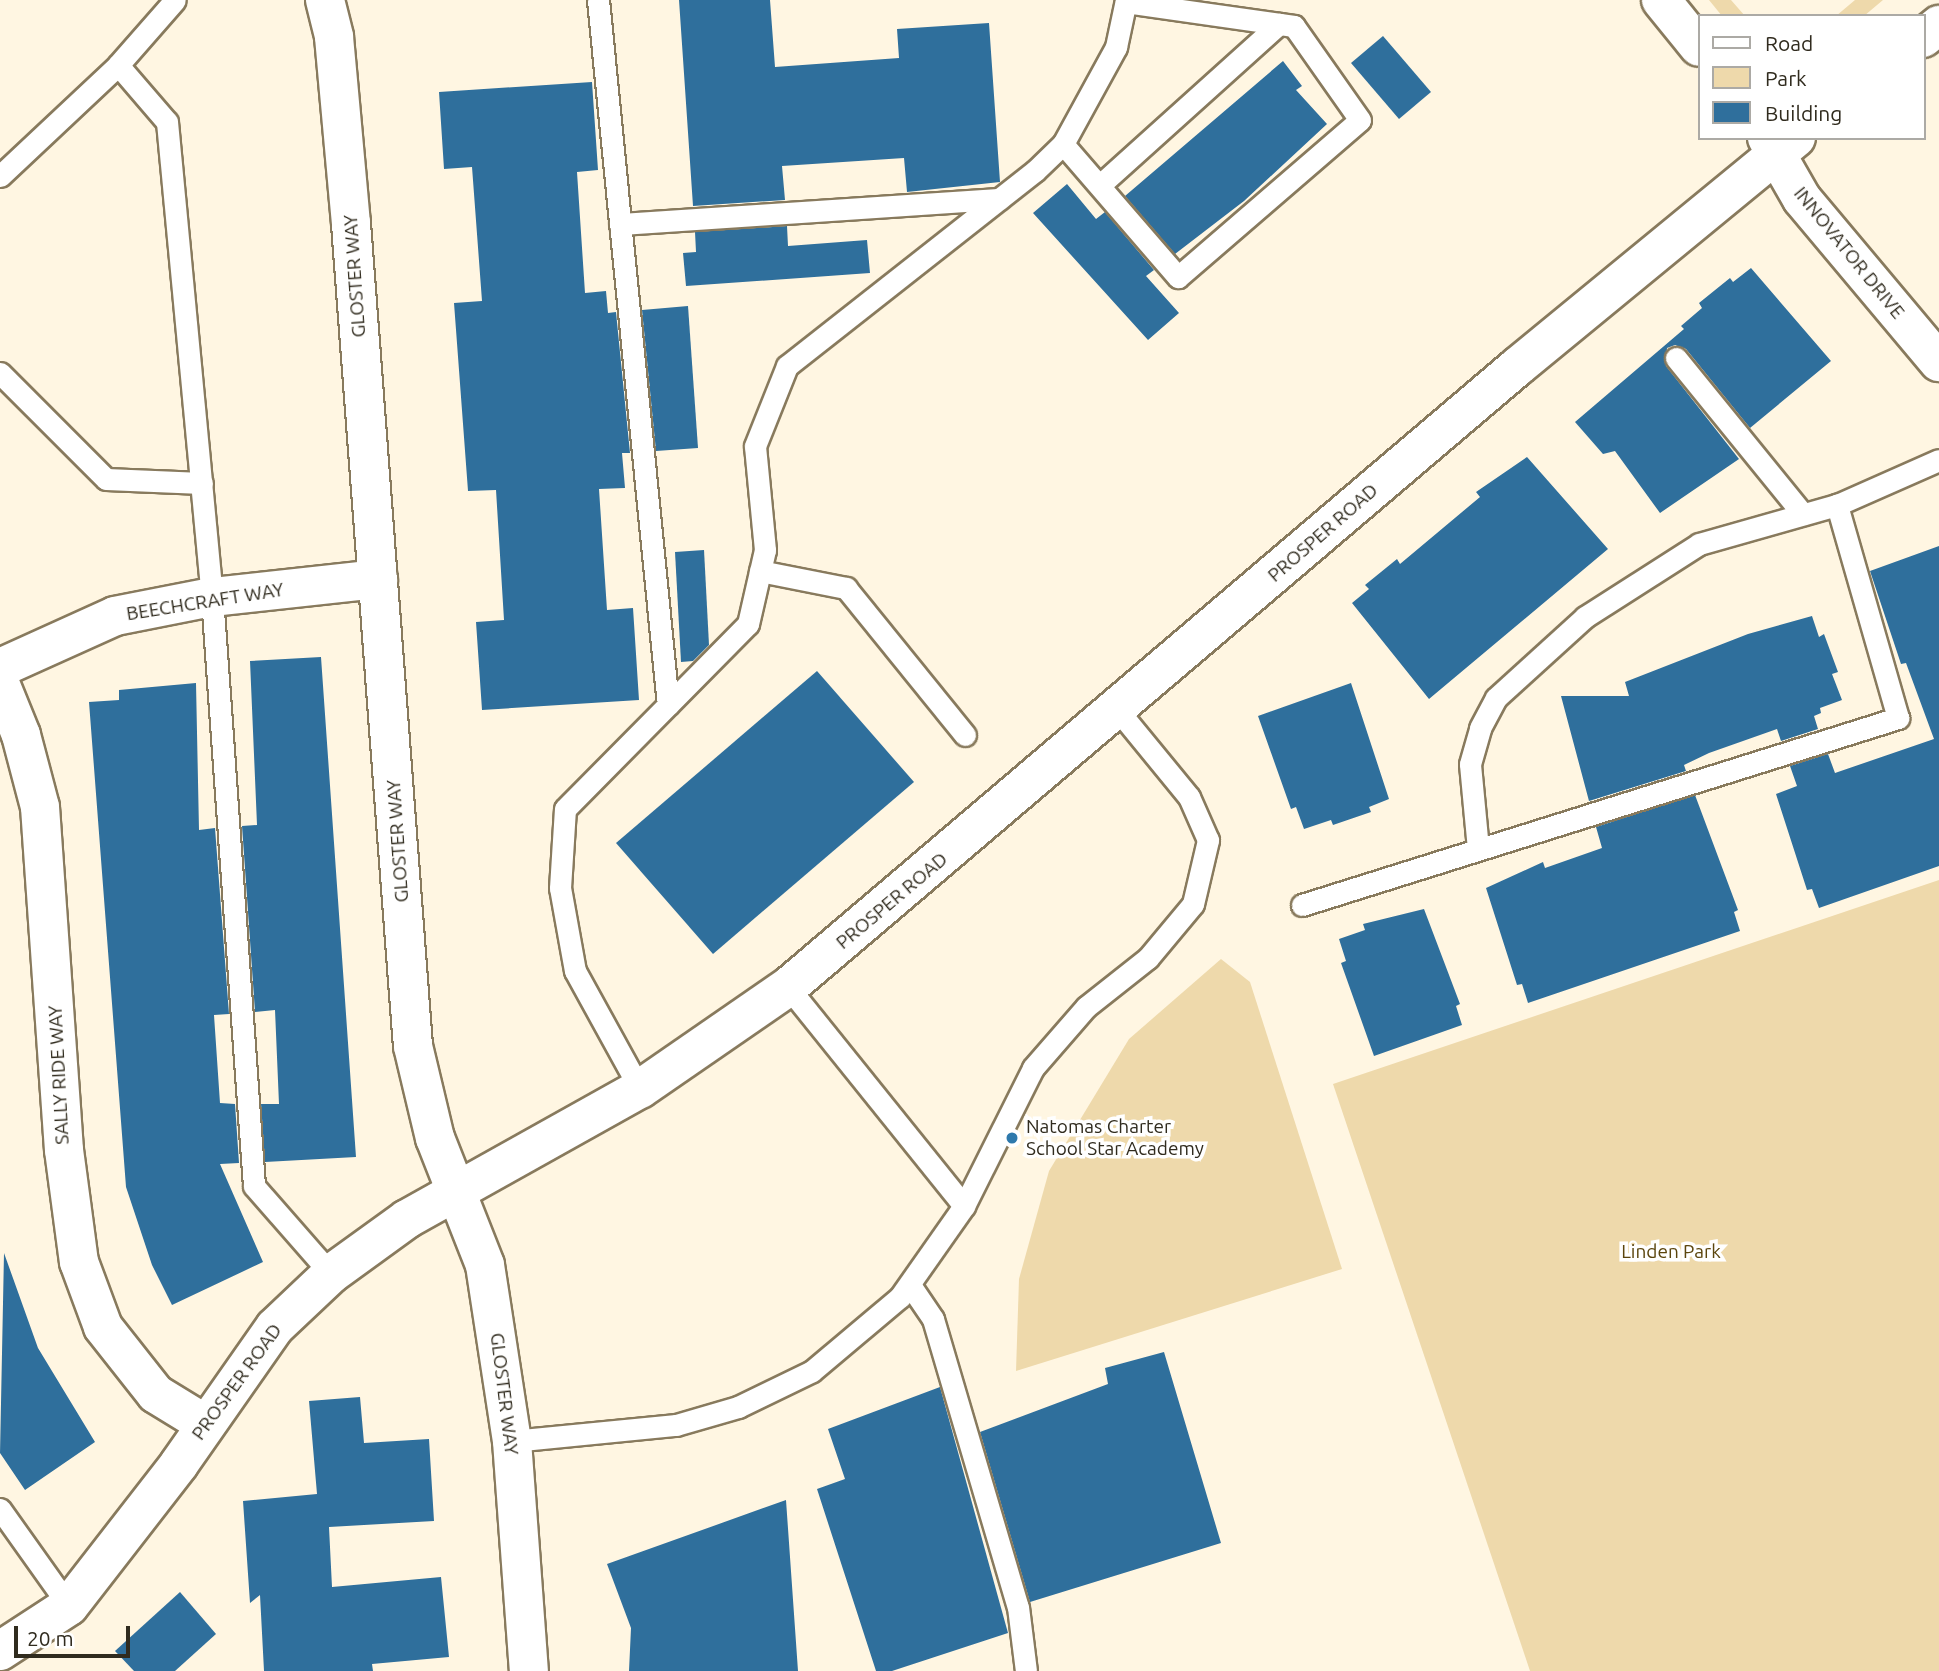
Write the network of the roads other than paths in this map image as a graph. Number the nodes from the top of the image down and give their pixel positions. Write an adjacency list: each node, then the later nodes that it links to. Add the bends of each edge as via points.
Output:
1 (175, 0): 10 (lane)
2 (325, 0): 25 (street, GLOSTER WAY, via 338,77)
3 (598, 0): 16 (lane)
4 (1661, 0): 9 (street)
5 (1126, 1): 6 (lane); 12 (lane, via 1116,47)
6 (1279, 24): 14 (lane); 14 (lane, via 1294,26 1360,120 1178,277)
7 (1939, 25): 8 (street)
8 (1925, 36)
9 (1698, 46)
10 (118, 65): 13 (lane); 21 (lane, via 167,122)
11 (1780, 143): 18 (street, INNOVATOR DRIVE, via 1802,198); 30 (street, PROSPER ROAD)
12 (1063, 144): 14 (lane); 15 (lane)
13 (0, 176)
14 (1100, 185)
15 (999, 199): 16 (lane); 24 (lane, via 787,366 755,446 765,550)
16 (620, 224): 29 (lane)
17 (1676, 358): 23 (lane)
18 (1939, 362)
19 (0, 373): 21 (lane, via 106,479)
20 (1939, 460): 22 (lane)
21 (202, 483): 26 (lane)
22 (1837, 505): 23 (lane); 32 (lane, via 1898,718)
23 (1804, 514): 32 (lane, via 1699,544 1585,617 1496,698 1480,728 1471,764)
24 (760, 571): 29 (lane, via 748,624); 31 (lane, via 846,588)
25 (378, 579): 26 (street, BEECHCRAFT WAY); 36 (street, GLOSTER WAY, via 413,1046 429,1118)
26 (212, 597): 27 (street, BEECHCRAFT WAY, via 115,616); 38 (lane, via 254,1186)
27 (0, 668)
28 (0, 683): 40 (street, SALLY RIDE WAY, via 21,735 40,807 64,1150 79,1262 103,1327 156,1394)
29 (668, 705): 35 (lane, via 565,809 560,888 575,971)
30 (1117, 709): 34 (street, PROSPER ROAD); 37 (lane, via 1189,797 1208,841 1193,904 1147,958 1086,1007 1033,1068)
31 (965, 735)
32 (1478, 849): 33 (lane)
33 (1301, 905)
34 (788, 987): 35 (street, PROSPER ROAD); 37 (lane)
35 (640, 1089): 36 (street, PROSPER ROAD)
36 (457, 1190): 38 (street, PROSPER ROAD, via 407,1219); 41 (street, GLOSTER WAY, via 485,1265)
37 (964, 1206): 39 (lane)
38 (331, 1274): 40 (street, PROSPER ROAD, via 275,1327)
39 (909, 1284): 41 (lane, via 900,1297 812,1371 738,1407 676,1425); 46 (lane, via 933,1320 1018,1607)
40 (205, 1424): 43 (street, PROSPER ROAD)
41 (512, 1441): 45 (street, GLOSTER WAY)
42 (0, 1509): 43 (lane)
43 (69, 1606): 44 (street, PROSPER ROAD)
44 (0, 1651)
45 (529, 1671)
46 (1026, 1671)

